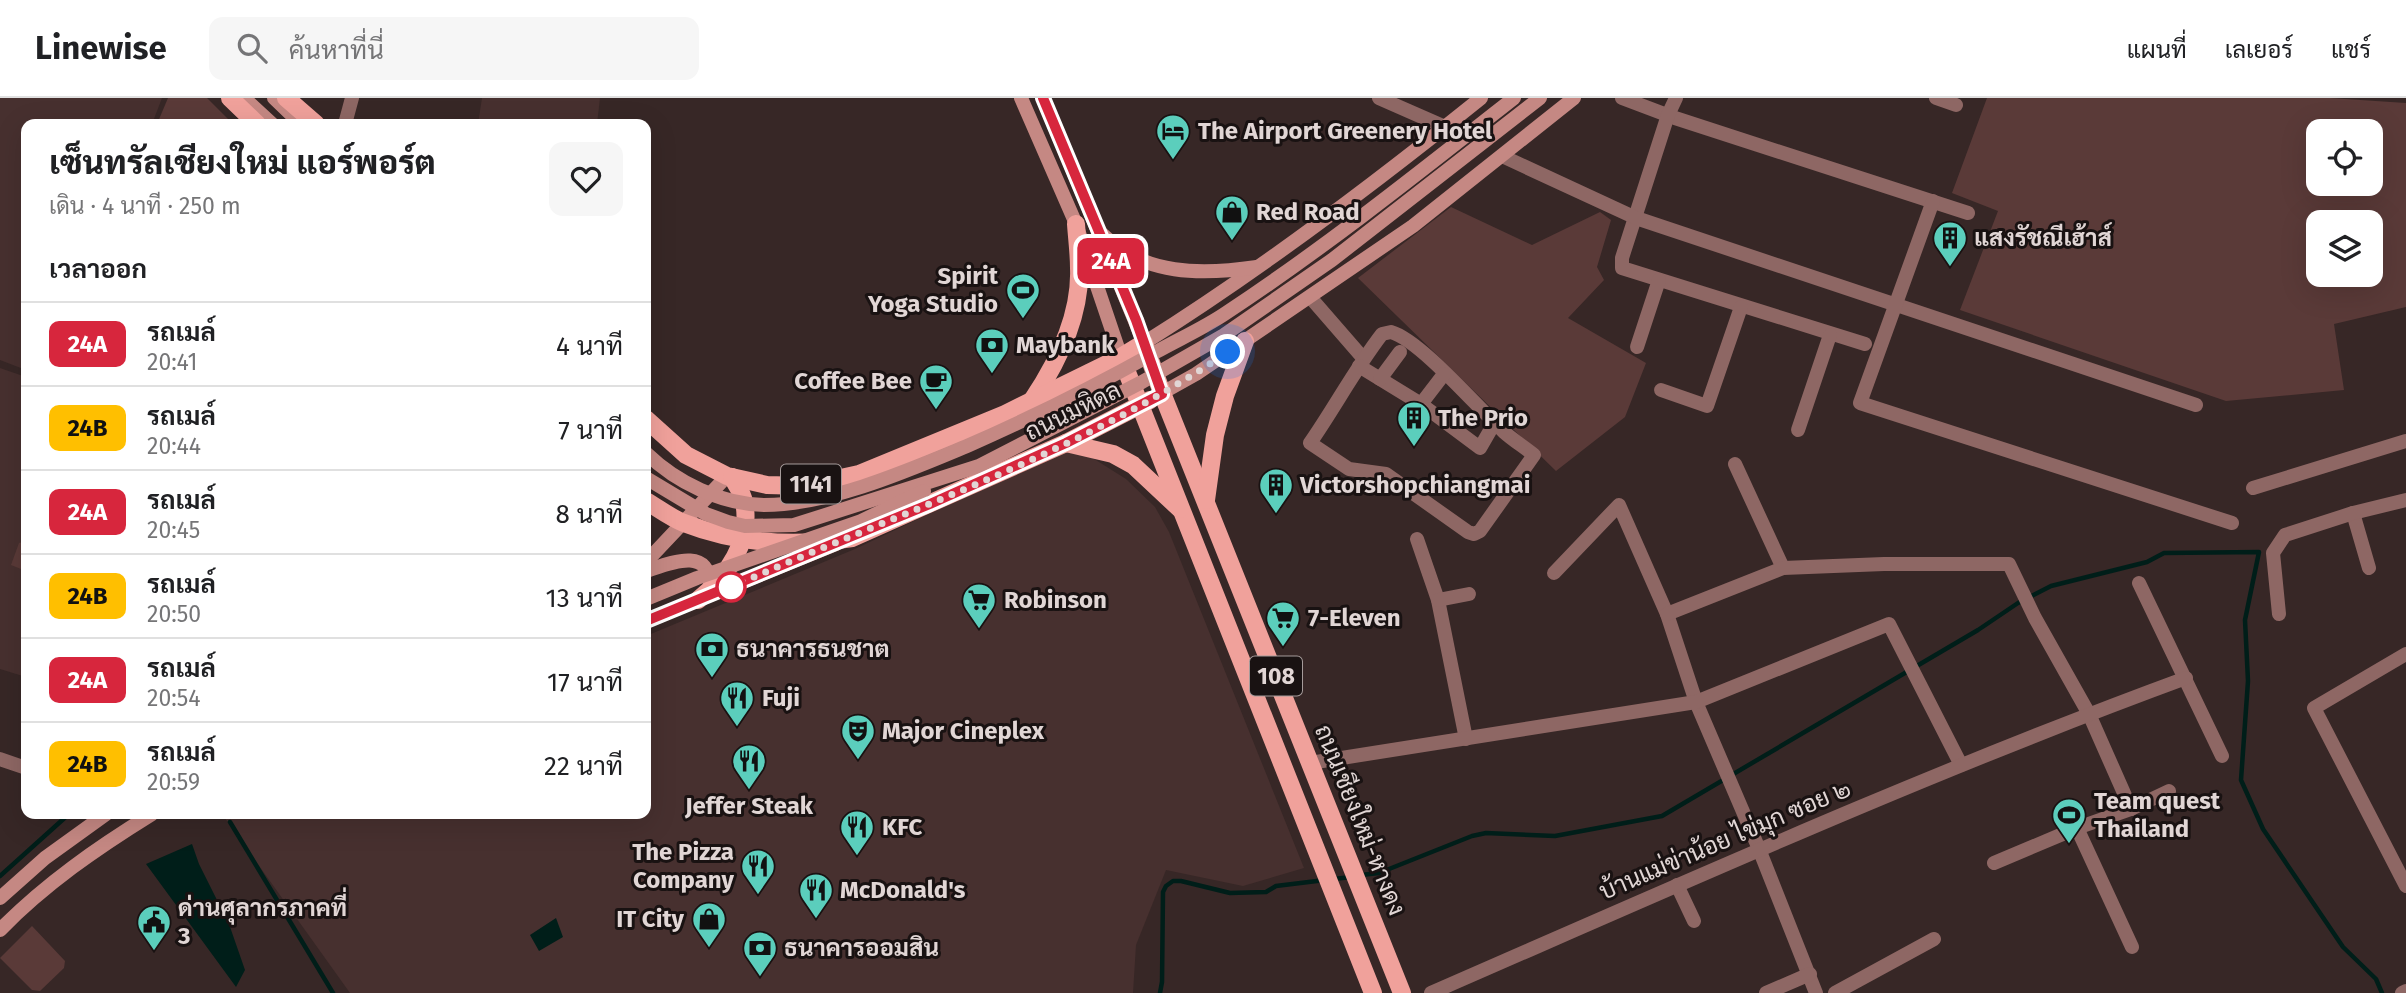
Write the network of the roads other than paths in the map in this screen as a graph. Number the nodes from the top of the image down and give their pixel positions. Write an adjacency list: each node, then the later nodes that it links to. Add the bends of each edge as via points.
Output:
1 (230, 98): 18 (main road)
2 (244, 98): 19 (main road)
3 (274, 98): 20 (main road)
4 (286, 98): 21 (main road)
5 (352, 98): 22 (street)
6 (1021, 98): 29 (main road, 108)
7 (1043, 98): 30 (main road, 108)
8 (1379, 98): 23 (street)
9 (1481, 98): 23 (main road, ถนนมหิดล / 1141)
10 (1514, 98): 58 (main road, ถนนมหิดล / 1141, bridge, via 1327,244 1223,315 1101,383 937,458 848,491 798,503 762,505 717,498 683,481)
11 (1540, 98): 60 (main road, ถนนมหิดล / 1141, bridge, via 1332,260 1224,335)
12 (1574, 98): 24 (main road, ถนนมหิดล / 1141)
13 (1622, 98): 17 (street)
14 (1676, 98): 17 (street)
15 (1936, 98): 16 (street)
16 (1956, 105)
17 (1668, 116): 25 (street); 28 (street)
18 (252, 119)
19 (267, 119)
20 (296, 119)
21 (310, 119)
22 (346, 119)
23 (1445, 127): 26 (main road, ถนนมหิดล / 1141)
24 (1502, 156): 28 (street); 31 (main road, ถนนมหิดล / 1141)
25 (1933, 201): 27 (street); 35 (street)
26 (1343, 206): 31 (main road, via 1335,228 1340,245 1357,255); 32 (main road, ถนนมหิดล / 1141)
27 (1968, 213)
28 (1636, 218): 33 (street, via 1621,265); 35 (street)
29 (1076, 224): 43 (main road, 108); 49 (main road, via 1077,302 1056,365)
30 (1096, 228): 32 (main road, via 1116,248 1164,267 1216,273); 39 (main road, 108)
31 (1376, 252): 34 (main road, ถนนมหิดล / 1141)
32 (1261, 266): 39 (main road, ถนนมหิดล / 1141)
33 (1658, 280): 36 (street); 41 (street)
34 (1310, 297): 38 (main road, ถนนมหิดล / 1141); 44 (street)
35 (1895, 303): 52 (street); 70 (street, via 1860,403)
36 (1741, 307): 37 (street); 47 (street, via 1707,406)
37 (1830, 335): 40 (street); 55 (street)
38 (1245, 341): 48 (main road, ถนนมหิดล / 1141); 64 (main road, via 1215,435)
39 (1144, 343): 43 (main road, ถนนมหิดล / 1141); 48 (main road, 108)
40 (1865, 344)
41 (1637, 347)
42 (1400, 352): 46 (street)
43 (1121, 357): 49 (main road, ถนนมหิดล / 1141); 51 (main road, 108)
44 (1361, 362): 45 (street, via 1382,334 1391,332); 46 (street); 53 (street, via 1310,443 1349,469 1386,474 1474,534 1534,455)
45 (1444, 374): 50 (street); 53 (street)
46 (1380, 379): 50 (street)
47 (1661, 390)
48 (1162, 394): 51 (main road, ถนนมหิดล / 1141); 64 (main road, ถนนเชียงใหม่-หางดง / 108)
49 (1031, 401): 61 (main road, ถนนมหิดล / 1141, via 859,474 804,486)
50 (1421, 404): 53 (street, via 1480,448)
51 (1141, 405): 57 (main road, ถนนมหิดล / 1141); 68 (main road, ถนนเชียงใหม่-หางดง / 108)
52 (2196, 405)
53 (1495, 422)
54 (651, 424): 61 (main road, ถนนมหิดล / 1141, via 686,455)
55 (1798, 430)
56 (2406, 441): 63 (street)
57 (1066, 443): 68 (main road, via 1112,454 1133,465); 71 (main road, ถนนมหิดล / 1141)
58 (651, 457)
59 (1735, 464): 75 (street)
60 (979, 466): 62 (main road, ถนนมหิดล / 1141, bridge, via 794,526 728,522); 82 (main road, 1141, bridge, via 861,521)
61 (730, 477): 69 (main road); 72 (main road, via 744,501)
62 (651, 481)
63 (2253, 488)
64 (1206, 500): 94 (main road, ถนนเชียงใหม่-หางดง / 108)
65 (2406, 500): 67 (street)
66 (651, 504): 69 (main road, ถนนมหิดล / 1141)
67 (2353, 513): 76 (street); 85 (street, via 2285,535 2277,544 2273,553)
68 (1185, 514): 112 (main road, ถนนเชียงใหม่-หางดง / 108)
69 (683, 523): 72 (main road, ถนนมหิดล / 1141); 74 (main road)
70 (2232, 523)
71 (852, 537): 72 (main road, ถนนมหิดล / 1141, via 816,543); 81 (main road, 1141)
72 (744, 539): 81 (main road, via 724,574)
73 (1417, 539): 83 (street)
74 (651, 557)
75 (1783, 568): 84 (street); 90 (street, via 2009,564)
76 (2369, 568)
77 (651, 569): 81 (main road, via 692,560 704,567 711,582)
78 (1554, 573): 84 (street, via 1619,505)
79 (2139, 583): 88 (street)
80 (1469, 594): 83 (street)
81 (703, 596): 86 (main road, 1141)
82 (651, 597)
83 (1438, 600): 91 (street)
84 (1667, 614): 89 (street)
85 (2279, 614)
86 (651, 619)
87 (2406, 654): 105 (street, via 2314,708)
88 (2186, 678): 90 (street, บ้านแม่ข่าน้อย ไข่มุก ซอย ๒); 92 (street)
89 (1696, 702): 91 (street); 95 (street, via 1889,624); 102 (street)
90 (2089, 714): 95 (street, บ้านแม่ข่าน้อย ไข่มุก ซอย ๒); 98 (street)
91 (1466, 739): 94 (street)
92 (2222, 756)
93 (0, 759): 96 (street)
94 (1311, 763): 113 (main road, ถนนเชียงใหม่-หางดง / 108)
95 (1961, 765): 102 (street, บ้านแม่ข่าน้อย ไข่มุก ซอย ๒)
96 (21, 766)
97 (2169, 791): 98 (street)
98 (2131, 809): 101 (street)
99 (99, 819): 106 (main road)
100 (144, 819): 108 (main road, via 69,869)
101 (2077, 828): 103 (street); 110 (street)
102 (1759, 849): 104 (street, บ้านแม่ข่าน้อย ไข่มุก ซอย ๒); 111 (street)
103 (1994, 863)
104 (1677, 885): 107 (street); 114 (street, บ้านแม่ข่าน้อย ไข่มุก ซอย ๒)
105 (2406, 886)
106 (0, 898)
107 (1694, 921)
108 (0, 930)
109 (1934, 939): 117 (street)
110 (2132, 947)
111 (1810, 974): 115 (street); 116 (street)
112 (1373, 993)
113 (1402, 993)
114 (1431, 993)
115 (1766, 993)
116 (1816, 993)
117 (1835, 993)

